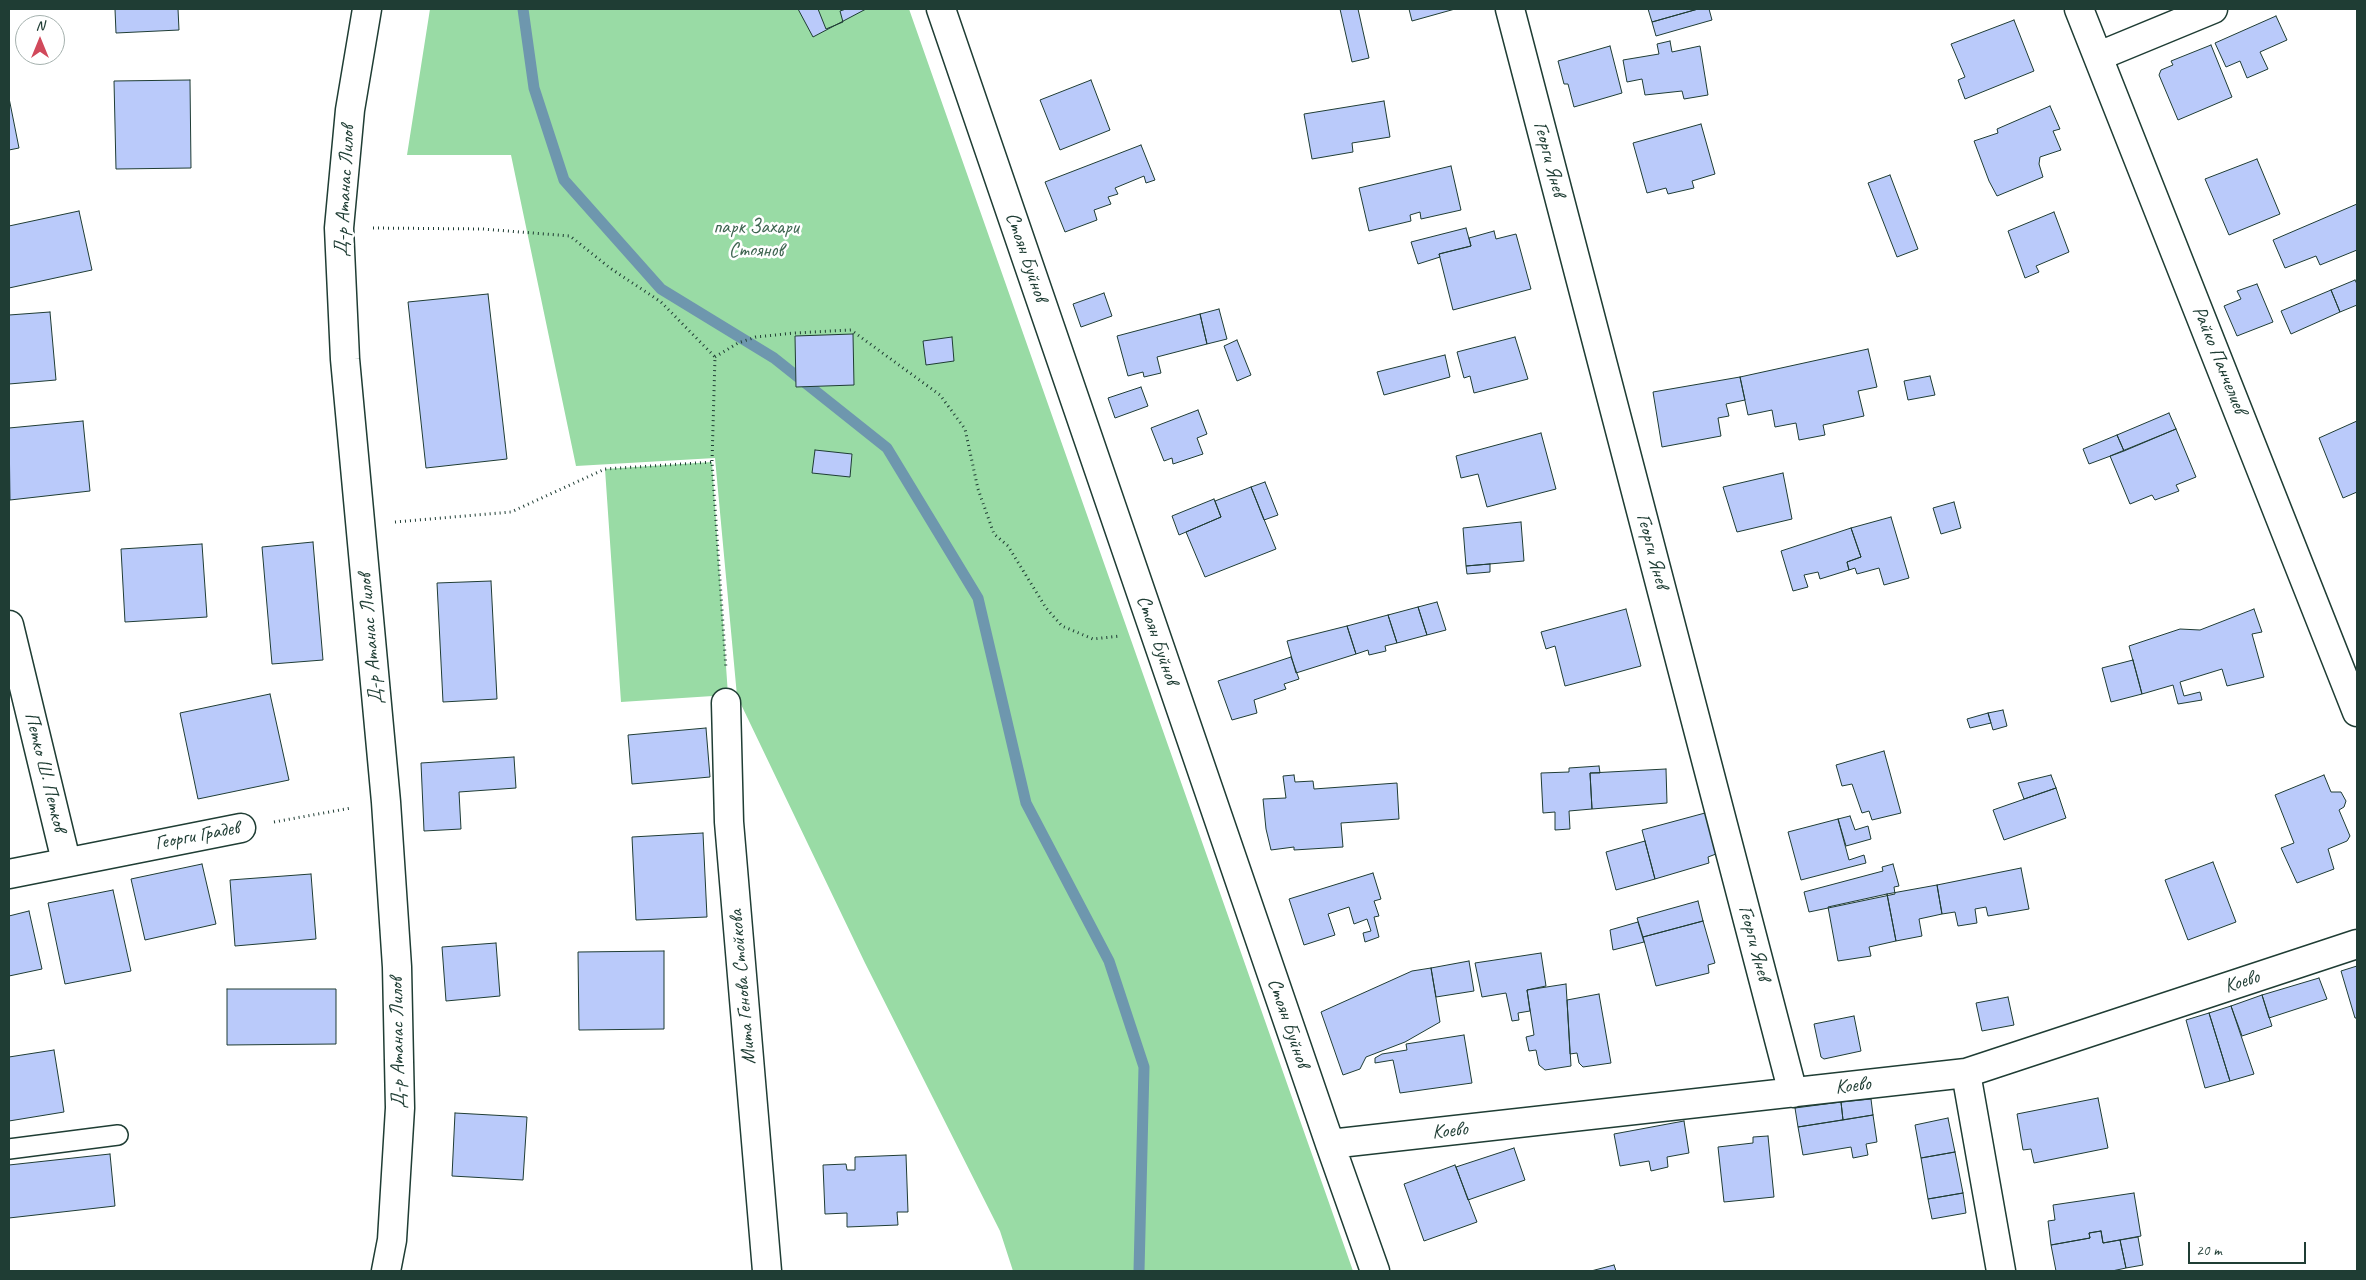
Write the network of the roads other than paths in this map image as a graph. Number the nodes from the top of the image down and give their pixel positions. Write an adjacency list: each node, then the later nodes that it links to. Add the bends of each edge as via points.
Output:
1 (367, 9): 19 (street, Д-р Атанас Лилов, via 350,110 339,228 345,359 386,802 397,967 400,1108 392,1240)
2 (940, 9): 17 (street, Стоян Буйнов)
3 (1510, 9): 15 (street, Георги Янев)
4 (2079, 9): 6 (street, Райко Панчелиев)
5 (2213, 9): 6 (street)
6 (2099, 56): 9 (street, Райко Панчелиев)
7 (9, 626): 11 (street, Петко Ш. Петков)
8 (726, 703): 20 (street, Мита Генова Стойкова, via 729,822)
9 (2357, 712)
10 (241, 828): 11 (street, Георги Градев)
11 (66, 861): 12 (street, Георги Градев)
12 (9, 874)
13 (2357, 944): 14 (street, Коево)
14 (1966, 1072): 15 (street, Коево); 22 (street)
15 (1793, 1093): 17 (street, Коево)
16 (118, 1134): 18 (lane)
17 (1330, 1144): 21 (street, Стоян Буйнов)
18 (9, 1149)
19 (386, 1271)
20 (767, 1271)
21 (1375, 1271)
22 (2001, 1271)

